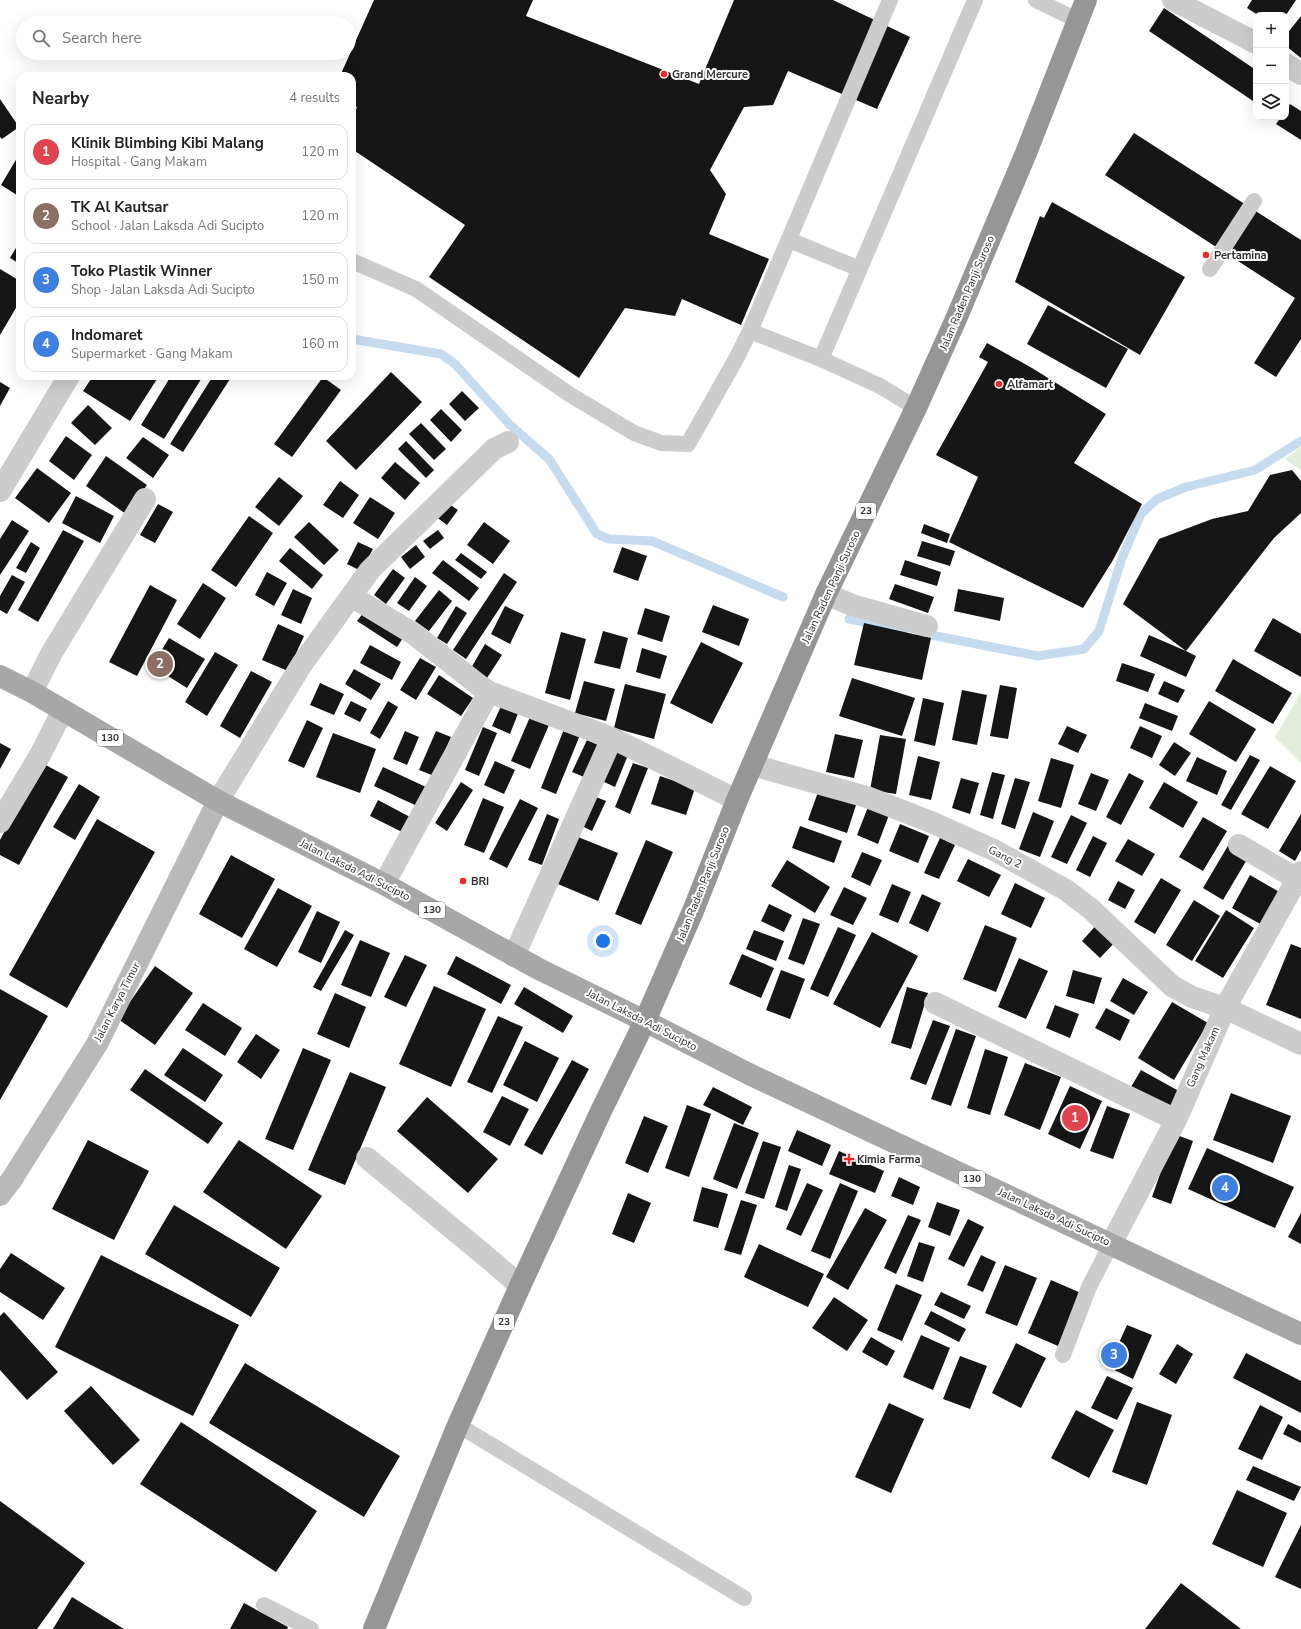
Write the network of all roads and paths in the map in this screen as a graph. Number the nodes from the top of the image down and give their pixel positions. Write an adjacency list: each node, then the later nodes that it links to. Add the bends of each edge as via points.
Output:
1 (890, 0): 11 (lane)
2 (975, 0): 13 (lane)
3 (1036, 0): 6 (lane)
4 (1086, 0): 6 (highway, Jalan Raden Panji Suroso / 23)
5 (1173, 0): 7 (street)
6 (1079, 21): 18 (highway, Jalan Raden Panji Suroso / 23, via 1026,153)
7 (1253, 41)
8 (1289, 66): 9 (street)
9 (1301, 74)
10 (1254, 201): 14 (lane)
11 (789, 240): 13 (lane); 15 (lane)
12 (356, 262): 15 (lane, via 416,289 569,394 634,433 662,443 688,444)
13 (860, 269): 16 (lane)
14 (1210, 269)
15 (750, 331): 16 (lane)
16 (821, 359): 18 (lane, via 880,386)
17 (67, 380): 20 (street)
18 (916, 408): 22 (highway, Jalan Raden Panji Suroso / 23)
19 (508, 442): 23 (street, via 494,449 370,570)
20 (0, 491)
21 (144, 499): 26 (street, via 51,654)
22 (826, 594): 24 (street, via 852,605); 30 (highway, Jalan Raden Panji Suroso / 23)
23 (351, 596): 27 (street, via 414,634); 32 (street, via 302,664)
24 (927, 626)
25 (0, 676): 26 (main road, Jalan Laksda Adi Sucipto / 130)
26 (32, 692): 28 (main road, Jalan Laksda Adi Sucipto / 130)
27 (489, 692): 29 (street); 36 (street)
28 (63, 710): 32 (main road, Jalan Laksda Adi Sucipto / 130); 33 (street, via 40,755)
29 (612, 738): 31 (street); 37 (street)
30 (752, 766): 31 (highway, Jalan Raden Panji Suroso / 23); 39 (street, Gang 2, via 867,797 994,850 1066,890 1091,909 1172,986 1192,997)
31 (737, 800): 40 (highway, Jalan Raden Panji Suroso / 23, via 694,911)
32 (218, 801): 36 (main road, Jalan Laksda Adi Sucipto / 130); 44 (street, Jalan Karya Timur, via 96,1044)
33 (0, 822)
34 (1239, 845): 35 (street)
35 (1299, 875): 39 (street, Gang Makam)
36 (384, 884): 37 (main road, Jalan Laksda Adi Sucipto / 130)
37 (514, 956): 40 (main road, Jalan Laksda Adi Sucipto / 130)
38 (935, 1003): 42 (street)
39 (1224, 1008): 41 (street, Gang 2); 42 (street, Gang Makam)
40 (645, 1021): 45 (main road, Jalan Laksda Adi Sucipto / 130, via 748,1074); 46 (highway, 23)
41 (1301, 1044)
42 (1176, 1120): 45 (street, Gang Makam)
43 (368, 1158): 46 (street)
44 (0, 1195)
45 (1111, 1244): 47 (main road, Jalan Laksda Adi Sucipto / 130); 48 (lane, via 1089,1287)
46 (520, 1286): 49 (highway, 23)
47 (1301, 1334)
48 (1063, 1355)
49 (458, 1425): 50 (lane); 53 (highway, 23)
50 (744, 1598)
51 (264, 1605): 52 (lane)
52 (311, 1629)
53 (374, 1629)

